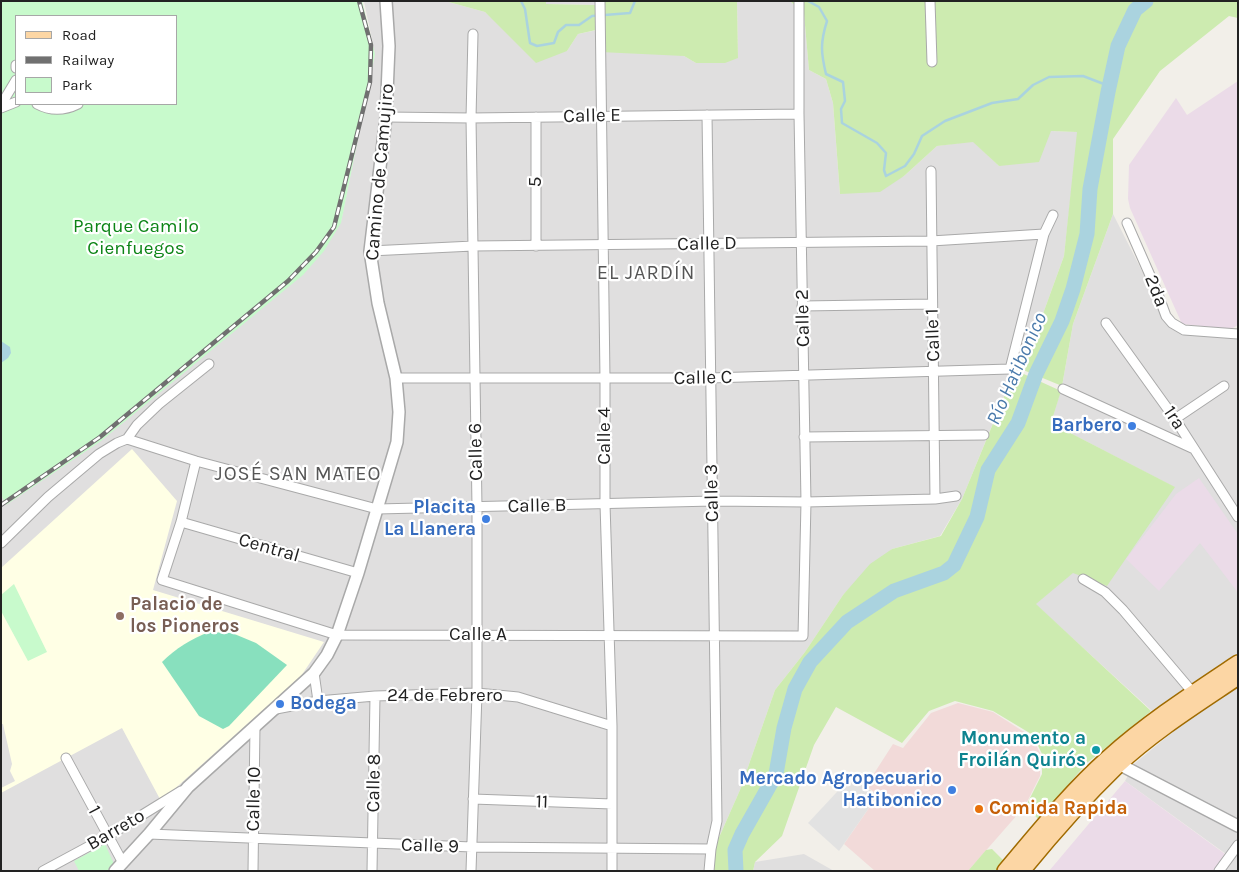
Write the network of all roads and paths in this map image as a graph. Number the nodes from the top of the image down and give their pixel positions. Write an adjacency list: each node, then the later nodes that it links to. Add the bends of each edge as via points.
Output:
1 (386, 1): 15 (street, Camino de Camujiro, via 389,46)
2 (799, 1): 12 (street, Calle 2)
3 (930, 1): 6 (street)
4 (600, 5): 14 (street, Calle 4)
5 (473, 34): 17 (street, Calle 6)
6 (932, 62)
7 (15, 82): 11 (street)
8 (15, 102): 11 (street)
9 (39, 105): 10 (street, via 57,110)
10 (76, 105)
11 (1, 106)
12 (799, 114): 13 (street, Calle E); 23 (street, Calle 2)
13 (707, 115): 14 (street, Calle E); 24 (street, Calle 3)
14 (601, 116): 16 (street, Calle E); 27 (street, Calle 4)
15 (386, 117): 17 (street, Calle E); 28 (street, Camino de Camujiro)
16 (536, 117): 17 (street, Calle E); 26 (street, 5)
17 (471, 118): 25 (street, Calle 6)
18 (931, 171): 22 (street, Calle 1)
19 (1053, 215): 21 (street)
20 (1127, 223): 32 (street, 2da, via 1166,316 1172,323 1184,330)
21 (1044, 234): 22 (street, Calle D); 34 (street, Calle C, via 1010,369)
22 (931, 241): 23 (street, Calle D); 29 (street, Calle 1)
23 (801, 242): 24 (street, Calle D); 30 (street, Calle 2)
24 (709, 244): 27 (street, Calle D); 38 (street, Calle 3)
25 (473, 246): 26 (street, Calle D); 28 (street, Calle D); 36 (street, Calle 6)
26 (536, 246): 27 (street, Calle D)
27 (603, 246): 39 (street, Calle 4)
28 (370, 251): 37 (street, Camino de Camujiro, via 378,303)
29 (932, 304): 30 (street); 34 (street, Calle 1)
30 (802, 306): 35 (street, Calle 2)
31 (1106, 323): 42 (street, 1ra)
32 (1238, 334)
33 (210, 364): 46 (street, via 160,404)
34 (934, 371): 35 (street, Calle C); 43 (street, Calle 1)
35 (804, 375): 38 (street, Calle C); 45 (street, Calle 2)
36 (475, 376): 37 (street, Calle C); 39 (street, Calle C); 54 (street, Calle 6)
37 (396, 378): 55 (street, Camino de Camujiro, via 400,412 397,442)
38 (710, 378): 39 (street, Calle C); 51 (street, Calle 3)
39 (606, 379): 53 (street, Calle 4)
40 (1224, 386): 42 (street)
41 (1064, 389): 47 (street)
42 (1176, 419): 47 (street, 1ra)
43 (934, 435): 44 (street); 45 (street); 50 (street, Calle 1)
44 (984, 435)
45 (804, 437): 52 (street, Calle 2)
46 (126, 439): 48 (street, Calle B); 58 (street, via 99,454)
47 (1194, 449): 56 (street, 1ra)
48 (196, 462): 55 (street, Calle B); 57 (street)
49 (956, 496): 50 (street, Calle B)
50 (935, 499): 52 (street, Calle B)
51 (713, 501): 52 (street, Calle B); 53 (street, Calle B); 64 (street, Calle 3)
52 (806, 502): 65 (street, Calle 2)
53 (606, 504): 54 (street, Calle B); 63 (street, Calle 4)
54 (477, 508): 55 (street, Calle B); 62 (street, Calle 6)
55 (377, 509): 59 (street, Camino de Camujiro)
56 (1236, 511)
57 (180, 522): 59 (street, Central); 61 (street, Calle A, via 162,580)
58 (1, 543)
59 (358, 573): 61 (street, Camino de Camujiro)
60 (1083, 579): 71 (street, via 1105,592)
61 (337, 635): 62 (street, Calle A); 67 (street, Camino de Camujiro)
62 (476, 635): 63 (street, Calle A); 69 (street, Calle 6)
63 (609, 635): 64 (street, Calle A); 75 (street, Calle 4)
64 (714, 636): 65 (street, Calle A); 89 (street, Calle 3, via 717,821)
65 (803, 636)
66 (1238, 663): 71 (main road)
67 (314, 673): 72 (street); 73 (street, Camino de Camujiro)
68 (1238, 677): 71 (main road)
69 (477, 693): 70 (street, 24 de Febrero); 75 (street, 24 de Febrero, via 518,697); 79 (street, Calle 6)
70 (375, 696): 72 (street, 24 de Febrero); 85 (street, Calle 8)
71 (1197, 697): 77 (main road, via 1160,731)
72 (318, 701): 73 (street, 24 de Febrero)
73 (276, 709): 74 (street, Camino de Camujiro)
74 (255, 726): 78 (street, Camino de Camujiro); 84 (street, Calle 10)
75 (612, 726): 80 (street, Calle 4)
76 (66, 758): 83 (street, 1)
77 (1114, 761): 81 (street); 91 (main road, via 1072,812)
78 (188, 787): 82 (street, Camino de Camujiro); 83 (street, Barreto)
79 (473, 799): 80 (street, 11); 87 (street, Calle 6)
80 (612, 804): 88 (street, Calle 4)
81 (1238, 826)
82 (149, 834): 84 (street, Calle 9); 90 (street, Camino de Camujiro)
83 (108, 836): 90 (street, 1); 92 (street, Barreto)
84 (253, 839): 85 (street, Calle 9); 93 (street, Calle 10)
85 (374, 844): 87 (street, Calle 9); 94 (street, Calle 8)
86 (1238, 845): 98 (street)
87 (472, 847): 88 (street, Calle 9); 95 (street, Calle 6)
88 (612, 848): 89 (street, Calle 9); 96 (street, Calle 4)
89 (711, 849): 97 (street, Calle 3)
90 (119, 867)
91 (1016, 868)
92 (43, 871)
93 (253, 871)
94 (372, 871)
95 (471, 871)
96 (612, 871)
97 (709, 871)
98 (1219, 871)

